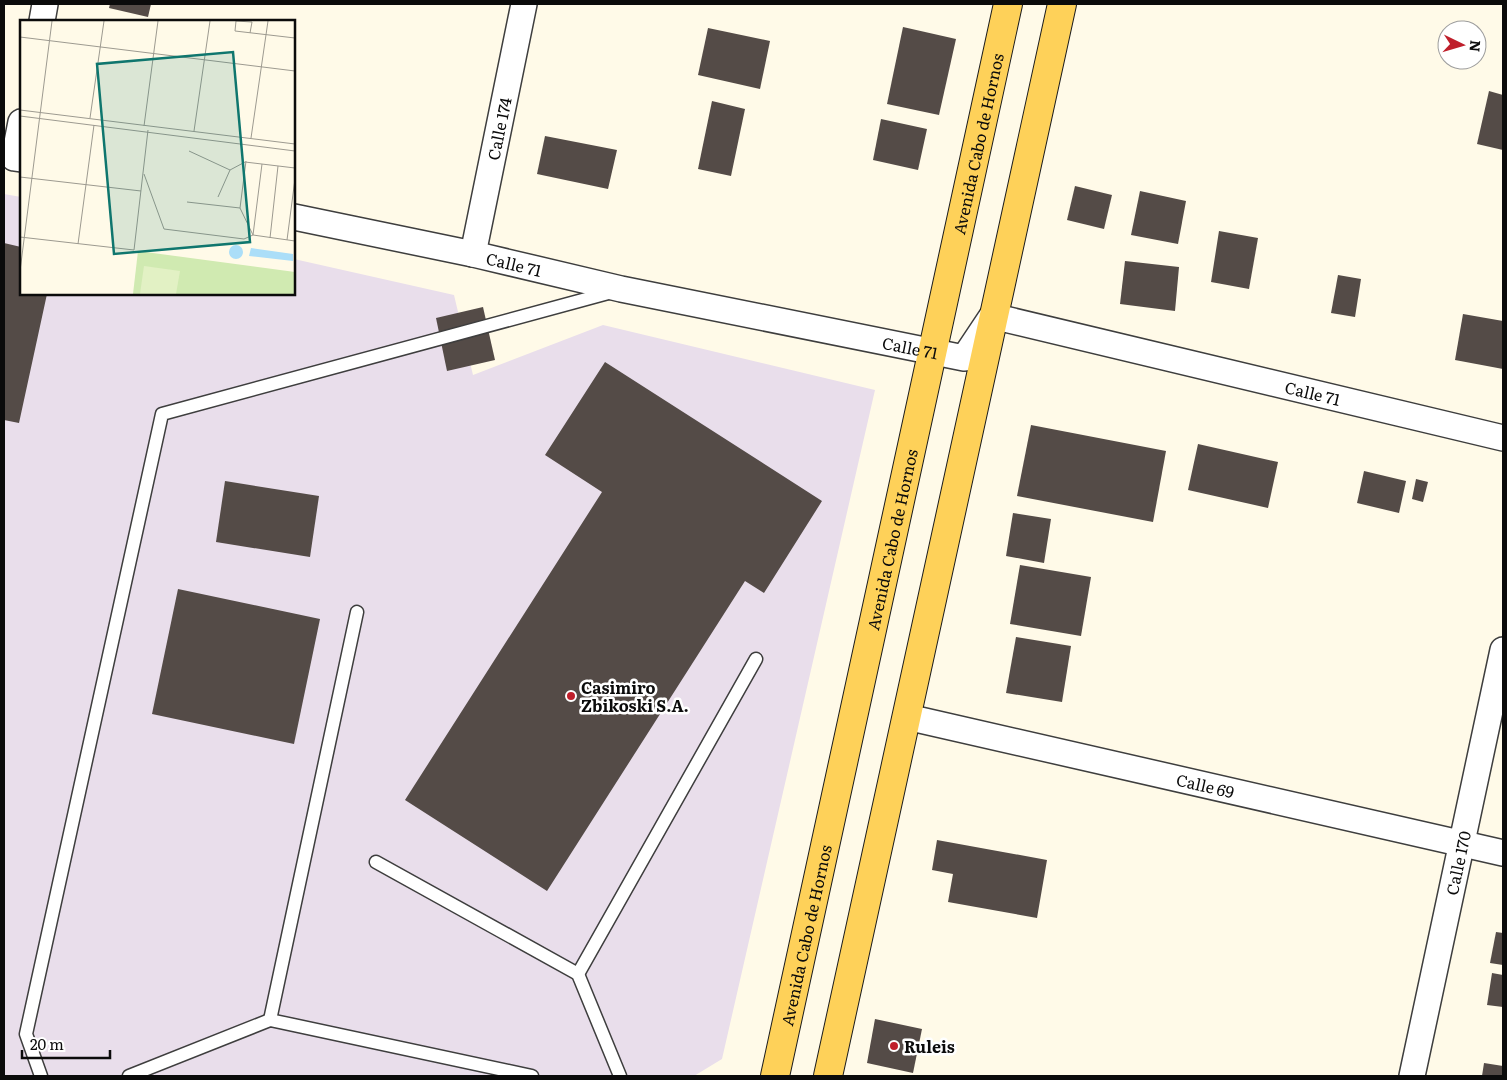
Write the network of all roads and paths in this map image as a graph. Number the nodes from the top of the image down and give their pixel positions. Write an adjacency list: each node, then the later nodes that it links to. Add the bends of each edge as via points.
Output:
1 (45, 4): 5 (street)
2 (524, 4): 9 (street, Calle 174)
3 (1008, 4): 12 (main road, Avenida Cabo de Hornos)
4 (1062, 4): 11 (main road)
5 (42, 20)
6 (20, 134): 7 (street)
7 (18, 158)
8 (295, 217): 9 (street, Calle 71)
9 (472, 254): 10 (street, Calle 71)
10 (621, 289): 12 (street, Calle 71); 23 (lane, via 162,414 26,1034)
11 (992, 316): 12 (street, Calle 71, via 964,358); 13 (street, Calle 71); 17 (main road)
12 (933, 351): 27 (main road, Avenida Cabo de Hornos)
13 (1503, 438)
14 (357, 612): 22 (lane)
15 (1503, 650): 18 (street, Calle 170)
16 (756, 659): 21 (lane)
17 (907, 717): 18 (street, Calle 69); 28 (main road)
18 (1462, 844): 19 (street, Calle 69); 29 (street, Calle 170)
19 (1503, 853)
20 (376, 862): 21 (lane)
21 (578, 974): 26 (lane)
22 (270, 1020): 24 (lane); 25 (lane)
23 (41, 1076)
24 (129, 1076)
25 (532, 1076)
26 (620, 1076)
27 (775, 1076)
28 (828, 1076)
29 (1412, 1076)

